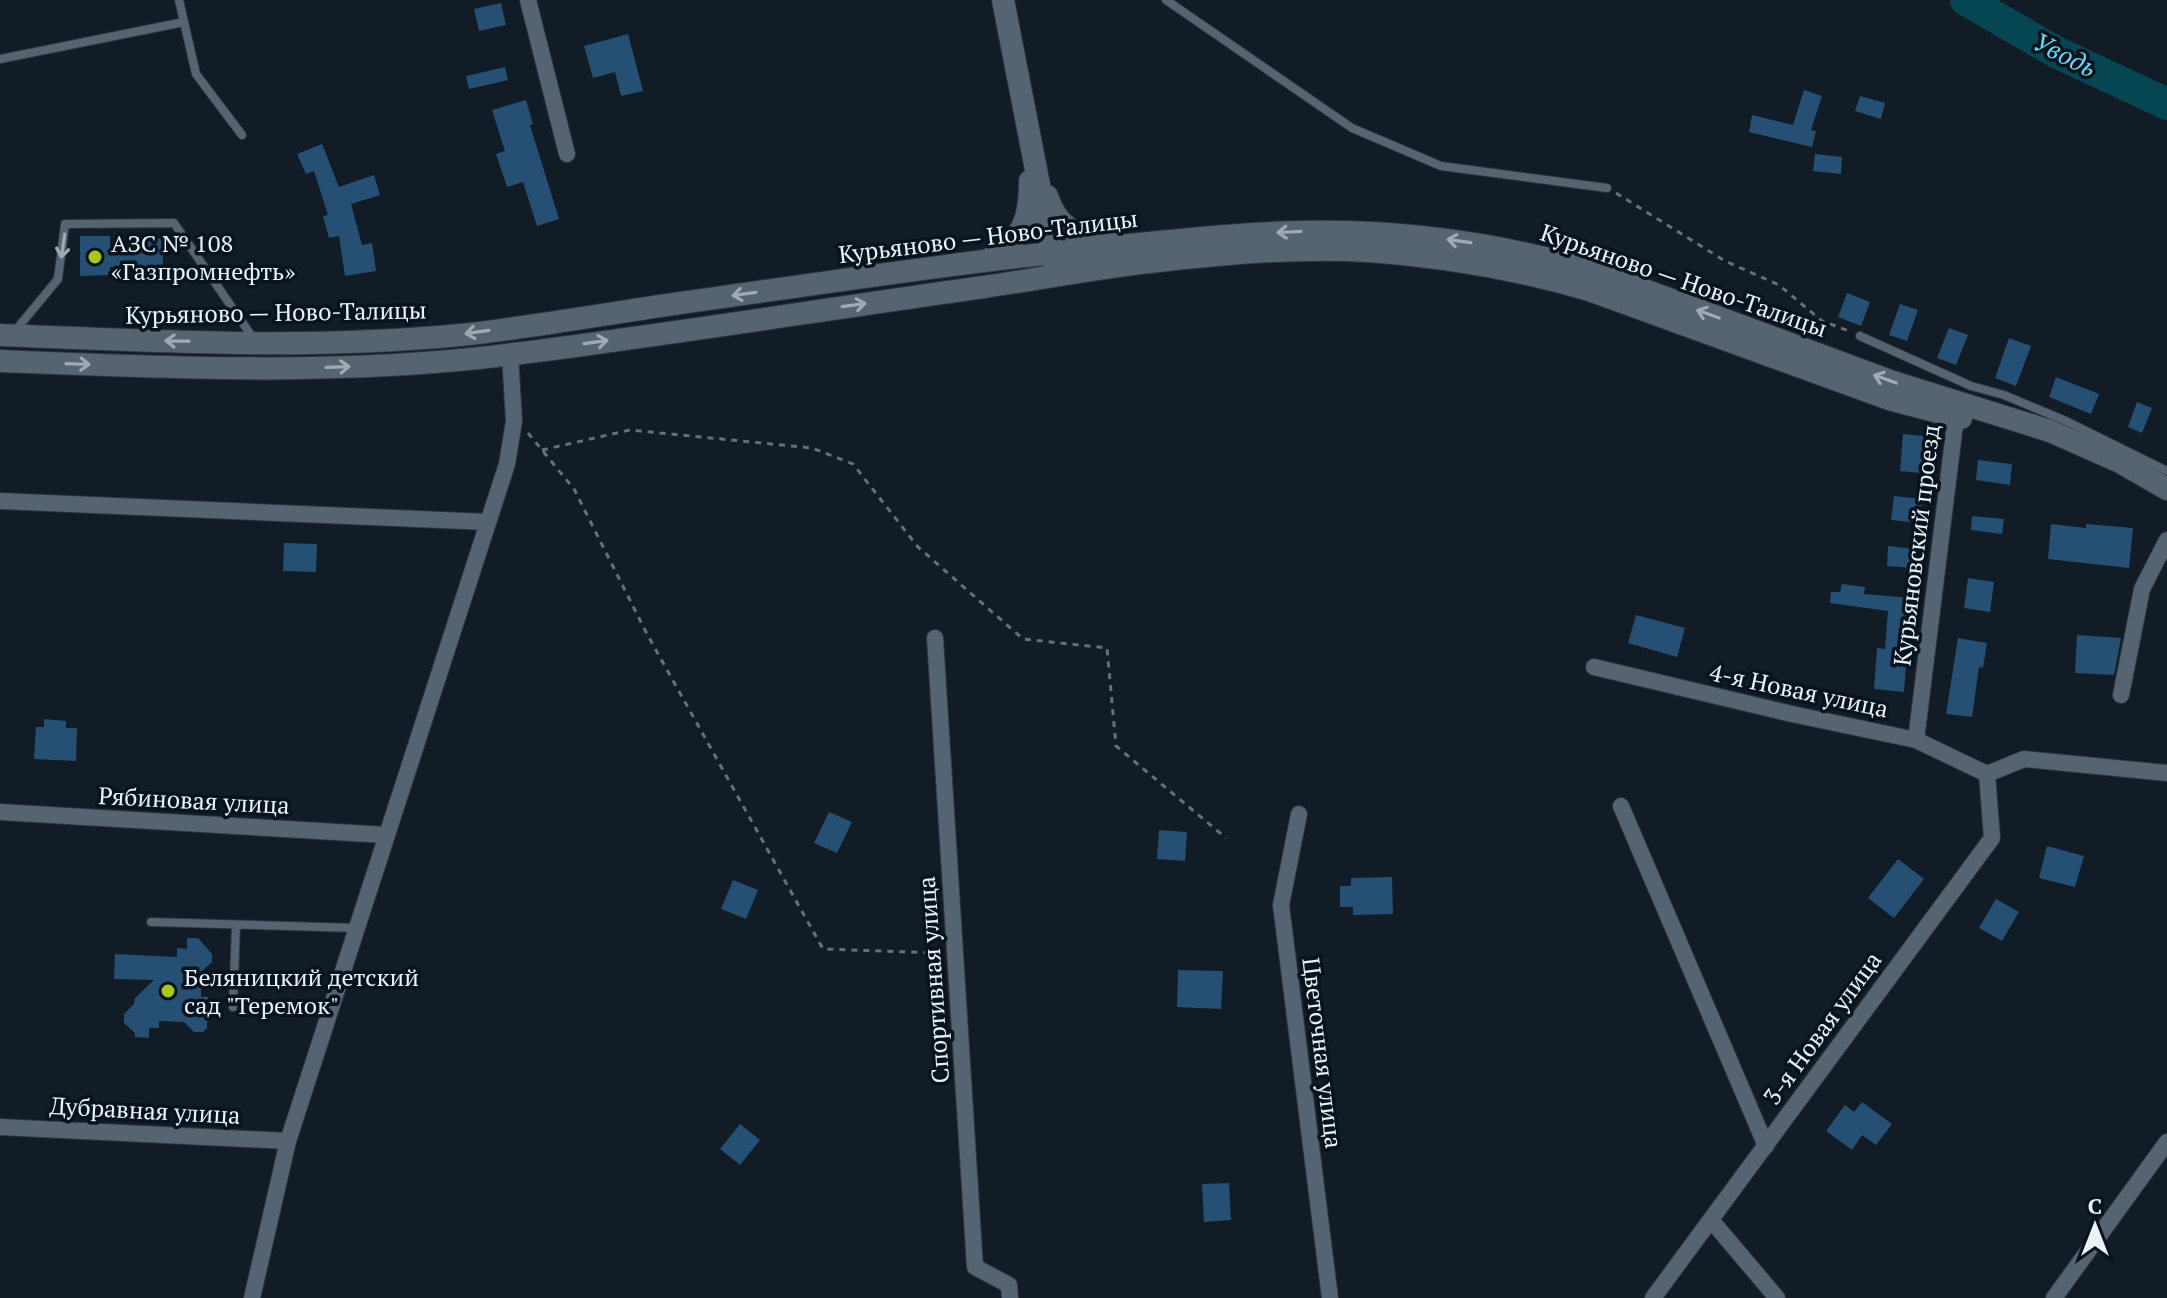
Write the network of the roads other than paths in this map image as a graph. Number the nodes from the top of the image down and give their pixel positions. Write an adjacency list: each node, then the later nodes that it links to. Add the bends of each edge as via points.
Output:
1 (179, 0): 5 (lane)
2 (528, 0): 9 (street)
3 (1003, 0): 8 (main road)
4 (1166, 0): 10 (lane, via 1352,128 1441,166)
5 (184, 22): 6 (lane); 7 (lane, via 196,74)
6 (0, 59)
7 (242, 135)
8 (1030, 140): 11 (main road, via 1050,204 1067,229 1092,238); 12 (main road); 13 (main road, via 1026,221 1010,245)
9 (567, 154)
10 (1607, 188)
11 (1161, 242): 12 (main road, Курьяново — Ново-Талицы); 20 (main road, Курьяново — Ново-Талицы, one-way to 11, via 1596,272 1505,248 1367,233 1286,232)
12 (1052, 253): 13 (main road, Курьяново — Ново-Талицы); 14 (main road)
13 (987, 260): 17 (main road, Курьяново — Ново-Талицы, one-way to 17, via 463,334)
14 (1056, 276): 18 (main road, Курьяново — Ново-Талицы, one-way to 14); 20 (main road, Курьяново — Ново-Талицы, via 1164,260 1303,250 1367,251 1503,267 1589,290 1889,399)
15 (6, 335): 17 (main road, Курьяново — Ново-Талицы, one-way to 15); 17 (lane, one-way to 15, via 174,223 65,224 58,279)
16 (1860, 336): 21 (lane, via 2066,421)
17 (255, 342)
18 (510, 355): 19 (main road, Курьяново — Ново-Талицы, one-way to 18, via 309,368); 24 (street, via 514,421)
19 (0, 361)
20 (1957, 410): 22 (main road); 29 (street, Курьяновский проезд)
21 (2167, 471)
22 (2167, 491)
23 (0, 501): 24 (street)
24 (488, 522): 35 (street)
25 (2167, 540): 28 (street, via 2142,589)
26 (935, 638): 46 (street, Спортивная улица, via 975,1267 1009,1285)
27 (1594, 667): 29 (street, 4-я Новая улица)
28 (2121, 695)
29 (1916, 740): 31 (street, 4-я Новая улица)
30 (2167, 773): 31 (street, via 2024,759)
31 (1987, 774): 43 (street, 3-я Новая улица, via 1992,838)
32 (1621, 806): 43 (street)
33 (0, 812): 35 (street, Рябиновая улица)
34 (1299, 814): 47 (street, Цветочная улица, via 1281,905)
35 (386, 835): 38 (street)
36 (151, 922): 37 (lane)
37 (236, 925): 38 (lane); 39 (lane)
38 (356, 928): 41 (street)
39 (233, 1007)
40 (0, 1127): 41 (street, Дубравная улица)
41 (288, 1141): 45 (street)
42 (2167, 1142): 50 (street)
43 (1766, 1146): 44 (street, 3-я Новая улица)
44 (1711, 1220): 48 (street, 3-я Новая улица); 49 (street)
45 (252, 1298)
46 (1010, 1298)
47 (1330, 1298)
48 (1653, 1298)
49 (1777, 1298)
50 (2054, 1298)

